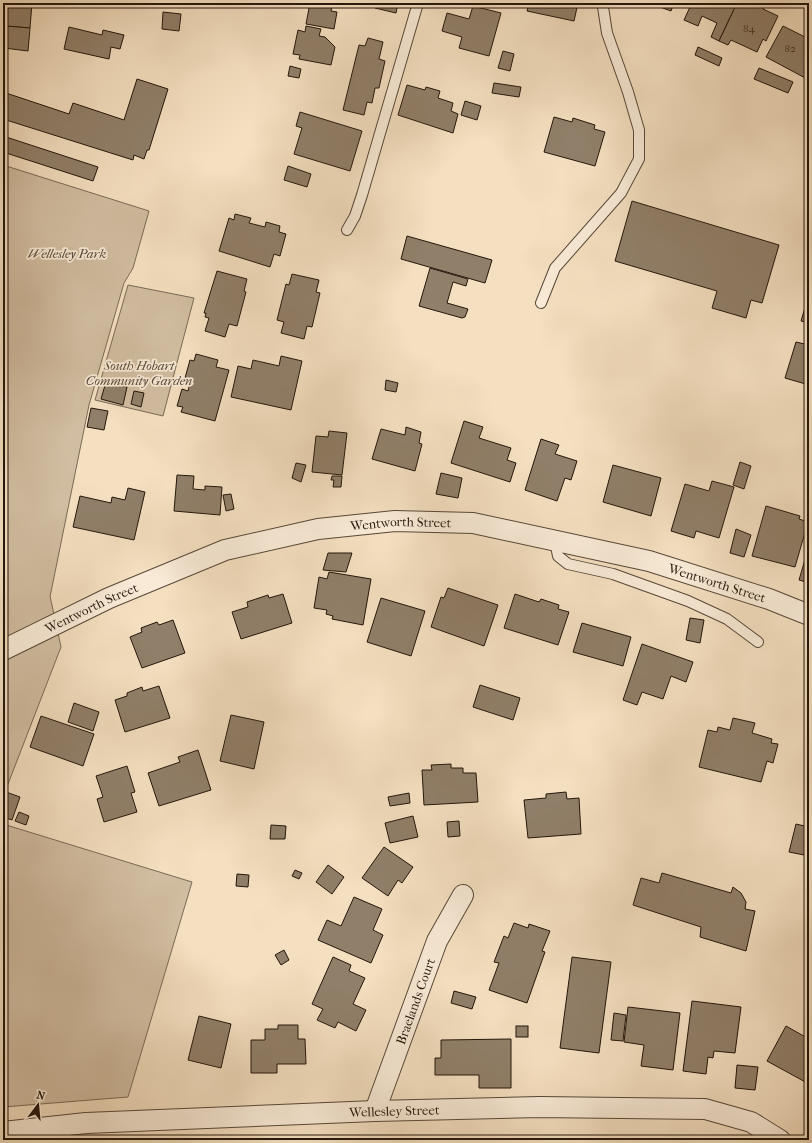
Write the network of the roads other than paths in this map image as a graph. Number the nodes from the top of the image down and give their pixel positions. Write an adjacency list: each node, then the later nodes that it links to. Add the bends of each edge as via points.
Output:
1 (418, 3): 3 (lane, via 362,195)
2 (603, 3): 4 (lane, via 607,33 639,130 639,159 621,193 555,268)
3 (347, 230)
4 (541, 303)
5 (555, 541): 6 (street, Wentworth Street, via 648,561 769,598); 7 (lane, via 558,556 568,564 613,574 688,601 727,619); 8 (street, Wentworth Street, via 473,523 395,521 318,529 225,550 109,598)
6 (809, 615)
7 (758, 642)
8 (3, 650)
9 (463, 895): 10 (street, Braelands Court, via 437,941)
10 (375, 1111): 11 (street, Wellesley Street, via 86,1123); 12 (street, Wellesley Street, via 539,1106 705,1109 751,1122)
11 (3, 1132)
12 (780, 1140)

